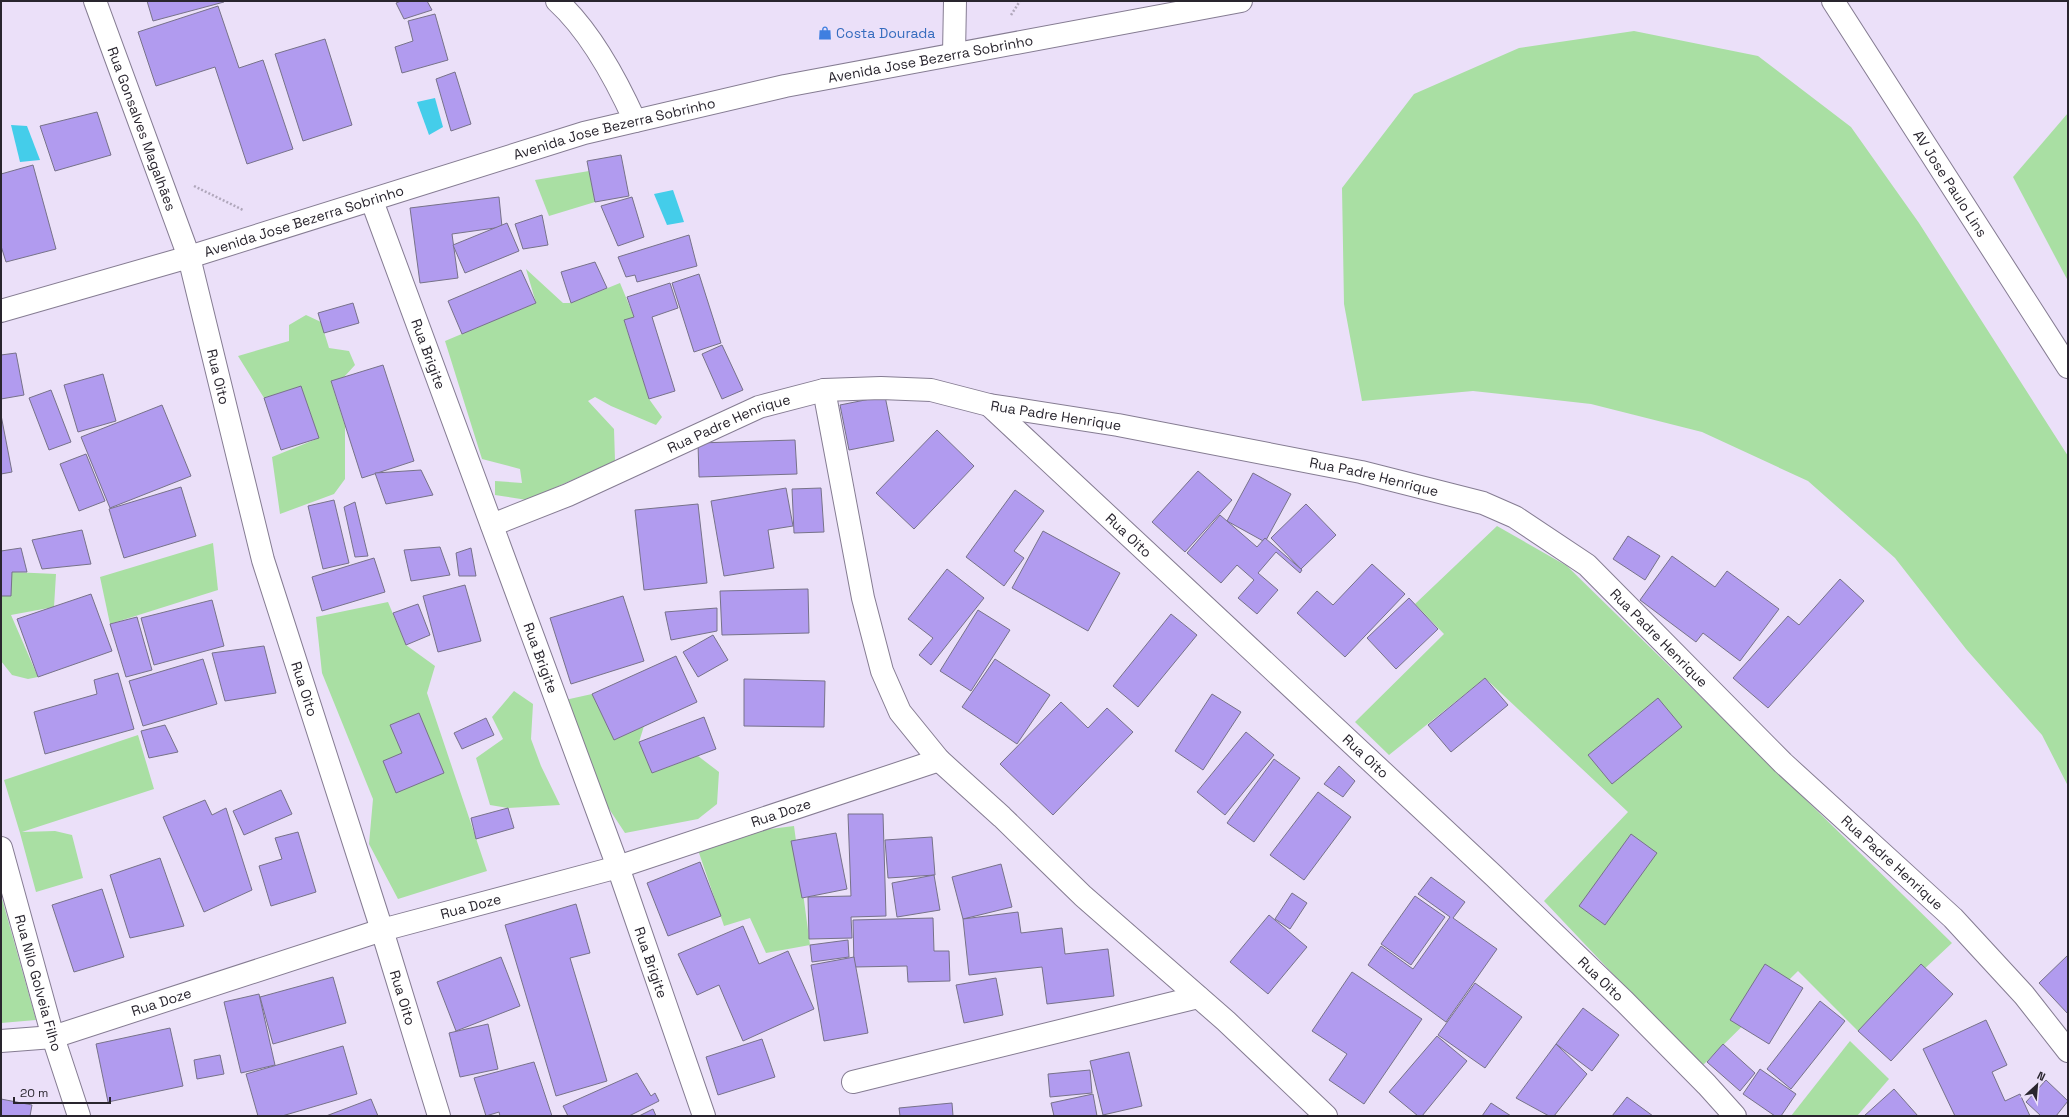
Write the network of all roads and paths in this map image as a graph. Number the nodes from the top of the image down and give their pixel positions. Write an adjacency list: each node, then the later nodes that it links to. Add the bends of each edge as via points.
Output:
1 (95, 1): 8 (street, Rua Gonsalves Magalhães)
2 (557, 1): 7 (street, via 595,46 619,86)
3 (955, 1): 6 (street)
4 (1241, 1): 6 (street, Avenida Jose Bezerra Sobrinho)
5 (1833, 1): 13 (street, AV Jose Paulo Lins)
6 (954, 54): 7 (street, Avenida Jose Bezerra Sobrinho, via 785,86)
7 (635, 121): 9 (street, Avenida Jose Bezerra Sobrinho, via 584,133)
8 (157, 169): 10 (path); 11 (street, Rua Gonsalves Magalhães)
9 (372, 201): 10 (street, Avenida Jose Bezerra Sobrinho); 16 (street, Rua Brigite)
10 (282, 228): 11 (street, Avenida Jose Bezerra Sobrinho)
11 (189, 257): 12 (street, Avenida Jose Bezerra Sobrinho); 20 (street, Rua Oito, via 263,560)
12 (1, 312)
13 (2068, 367)
14 (824, 390): 15 (street, Rua Padre Henrique, via 931,390); 16 (street, Rua Padre Henrique, via 759,407 568,495); 17 (street, via 863,598 882,671 900,712)
15 (989, 405): 24 (street, Rua Padre Henrique, via 1118,425 1361,472 1483,503 1515,517 1587,565 1783,764 1953,918 2024,995); 30 (street, Rua Oito, via 1500,882 1625,1002 1707,1084)
16 (492, 525): 19 (street, Rua Brigite)
17 (939, 760): 19 (street, Rua Doze); 21 (street, via 1083,896)
18 (1, 848): 22 (street, Rua Nilo Golveia Filho)
19 (618, 867): 20 (street, Rua Doze); 28 (street, Rua Brigite)
20 (382, 930): 22 (street, Rua Doze); 27 (street, Rua Oito)
21 (1198, 996): 25 (street); 29 (street)
22 (53, 1037): 23 (street, Rua Doze); 26 (street, Rua Nilo Golveia Filho)
23 (1, 1040)
24 (2068, 1051)
25 (853, 1082)
26 (79, 1116)
27 (439, 1116)
28 (704, 1116)
29 (1326, 1116)
30 (1735, 1116)

